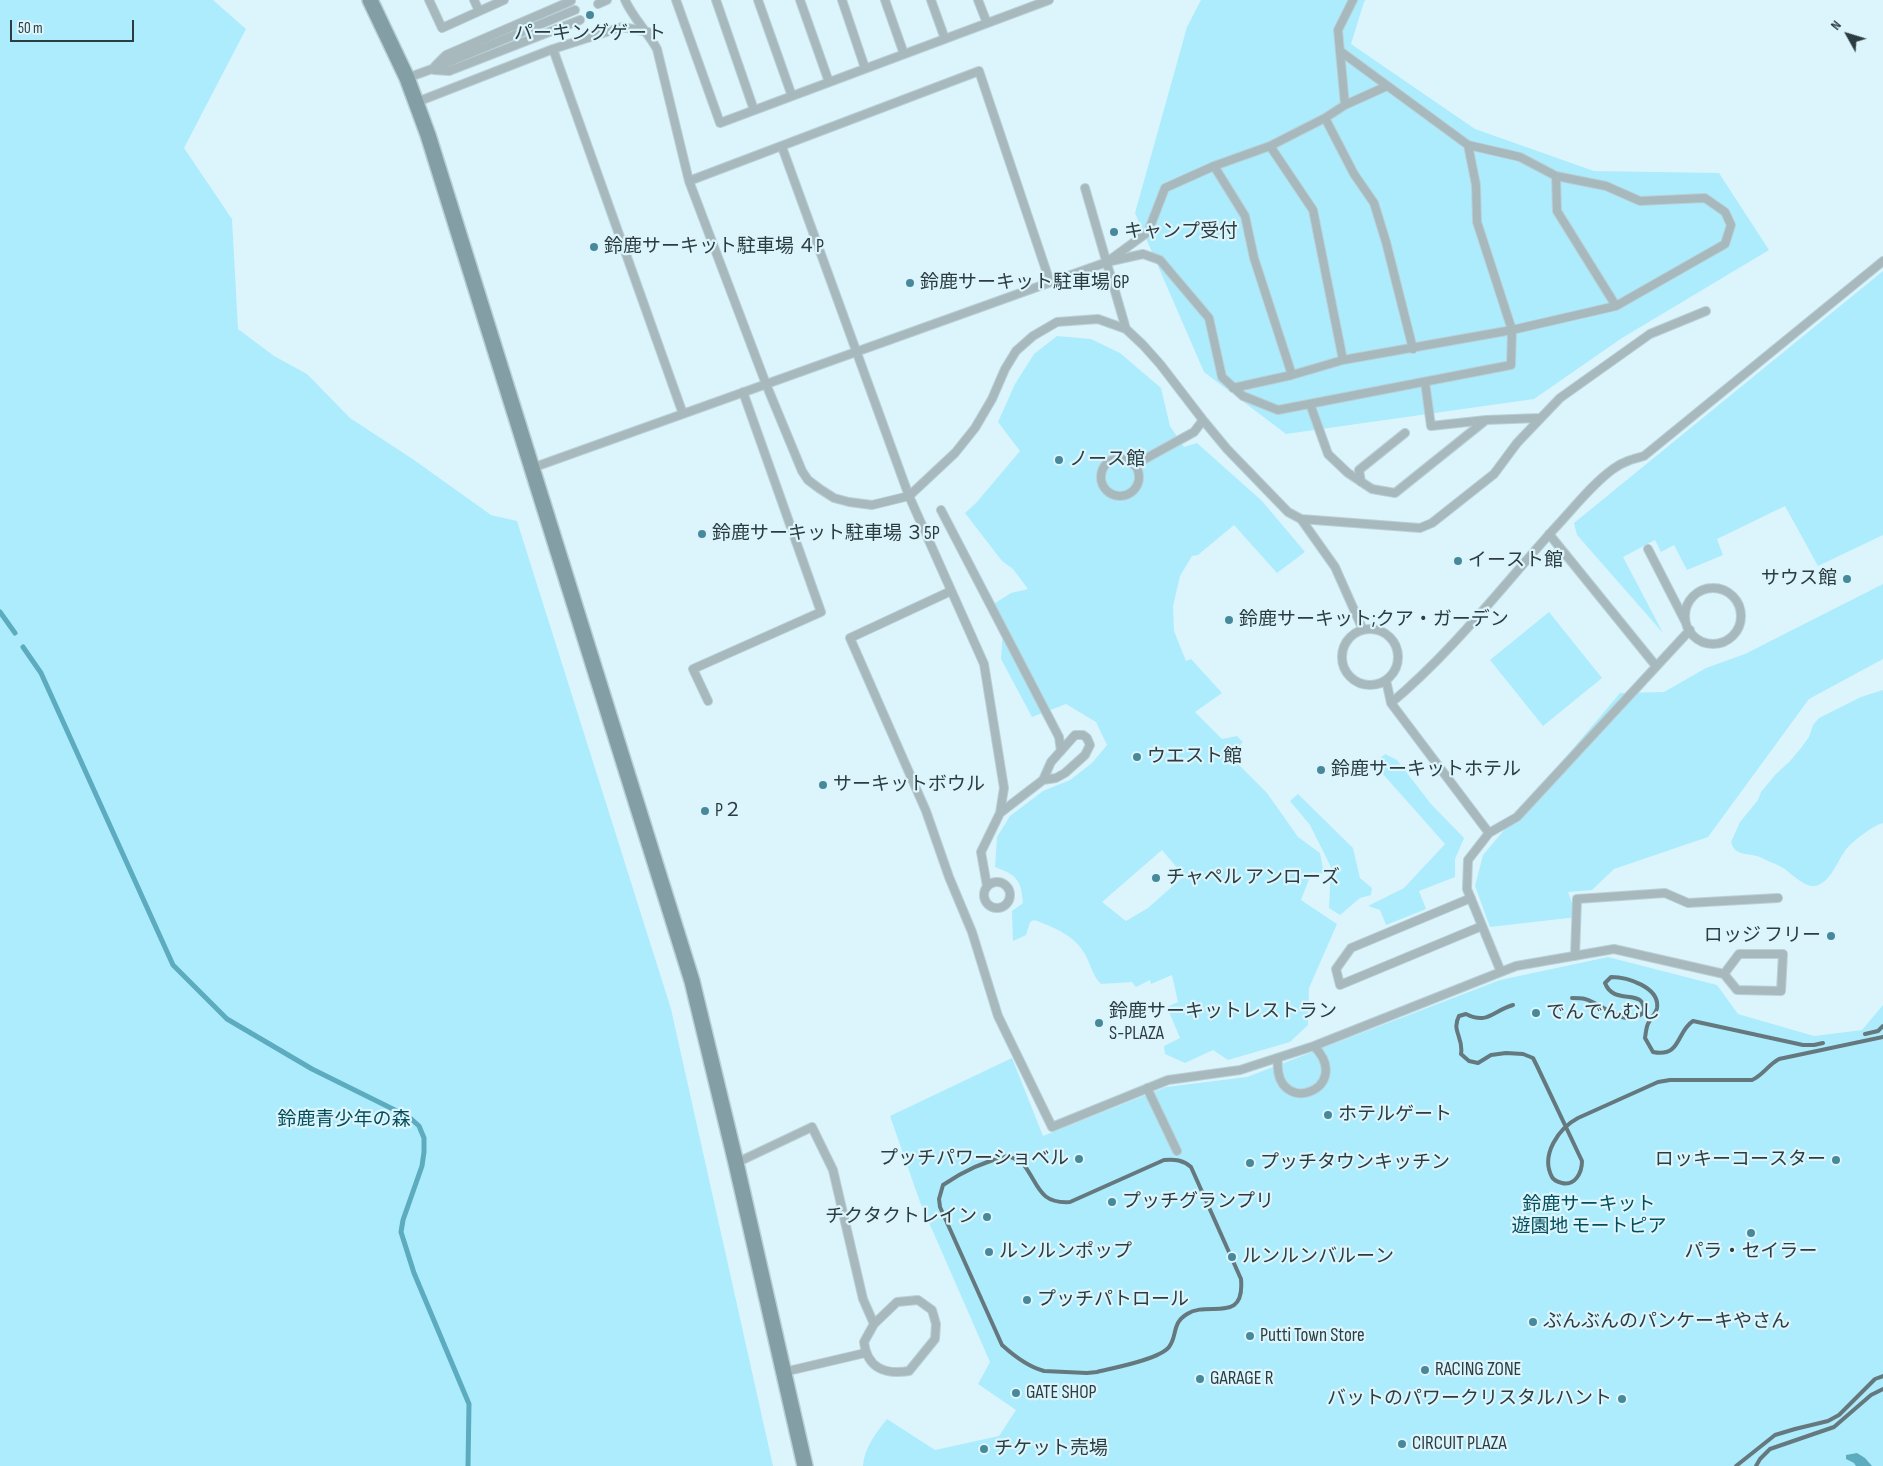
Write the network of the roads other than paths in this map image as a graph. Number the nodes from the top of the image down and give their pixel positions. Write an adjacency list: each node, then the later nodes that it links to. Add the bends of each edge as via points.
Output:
1 (370, 0): 33 (street)
2 (429, 0): 21 (lane, via 442,28)
3 (474, 0): 21 (lane)
4 (504, 0): 21 (lane)
5 (607, 0): 18 (lane)
6 (625, 0): 22 (lane)
7 (676, 0): 39 (lane, via 720,122)
8 (716, 0): 39 (lane)
9 (758, 0): 36 (lane)
10 (800, 0): 34 (lane)
11 (842, 0): 31 (lane)
12 (885, 0): 30 (lane)
13 (931, 0): 27 (lane)
14 (978, 0): 24 (lane)
15 (1049, 0): 19 (lane)
16 (1353, 0): 29 (lane, via 1338,30)
17 (571, 1): 32 (lane, via 446,55)
18 (598, 4)
19 (1028, 4): 24 (lane)
20 (575, 10): 32 (lane)
21 (479, 11)
22 (630, 12): 25 (lane); 26 (lane)
23 (580, 20): 32 (lane, via 449,71)
24 (987, 23): 27 (lane)
25 (622, 27): 26 (lane); 28 (lane)
26 (648, 32): 46 (lane, via 657,49)
27 (944, 39): 30 (lane)
28 (553, 49): 37 (lane); 64 (lane)
29 (1340, 51): 35 (lane); 38 (lane)
30 (904, 54): 31 (lane)
31 (865, 68): 34 (lane)
32 (432, 69): 33 (lane)
33 (407, 78): 37 (street)
34 (829, 82): 36 (lane)
35 (1388, 86): 38 (lane); 41 (lane)
36 (792, 96): 39 (lane)
37 (417, 102): 70 (street)
38 (1345, 105): 40 (lane)
39 (754, 110)
40 (1325, 118): 42 (lane); 55 (lane, via 1354,174 1374,204)
41 (1468, 144): 45 (lane, via 1520,157); 54 (lane, via 1476,185 1477,222)
42 (1270, 146): 44 (lane); 57 (lane, via 1313,210)
43 (782, 147): 46 (lane); 50 (lane, via 979,71); 56 (lane)
44 (1214, 166): 49 (lane, via 1165,188 1148,232); 58 (lane, via 1244,216 1254,258)
45 (1556, 176): 51 (lane, via 1556,211); 51 (lane, via 1606,186 1640,201 1705,198 1725,212 1731,225 1725,244)
46 (690, 181): 60 (lane)
47 (1085, 188): 49 (lane)
48 (1883, 261): 75 (lane, via 1644,456 1613,469)
49 (1107, 262): 50 (lane); 53 (lane); 61 (lane, via 1143,254 1160,260 1209,318 1222,377)
50 (1050, 282): 56 (lane)
51 (1616, 306): 54 (lane)
52 (1706, 311): 65 (lane, via 1650,334 1560,398)
53 (1126, 329): 66 (lane, via 1160,364); 72 (lane, via 1098,319 1076,320 1057,322 1033,336 1016,351 975,428 955,453)
54 (1512, 330): 55 (lane); 59 (lane, via 1511,365)
55 (1414, 349): 57 (lane)
56 (857, 352): 60 (lane); 72 (lane)
57 (1343, 360): 58 (lane)
58 (1292, 375): 61 (lane)
59 (1425, 382): 63 (lane); 67 (lane, via 1431,426)
60 (766, 384): 62 (lane); 72 (lane, via 808,480 834,498 849,502 872,505)
61 (1233, 388): 63 (lane, via 1243,396 1278,410)
62 (742, 392): 64 (lane); 82 (lane, via 821,612 693,669)
63 (1310, 404): 71 (lane, via 1328,454)
64 (683, 414): 70 (lane)
65 (1539, 418): 67 (lane); 74 (lane, via 1494,474 1420,528)
66 (1203, 420): 69 (lane, via 1194,432); 74 (lane, via 1288,512)
67 (1486, 420): 71 (lane, via 1395,493 1372,489)
68 (1405, 433): 71 (lane, via 1359,470)
69 (1134, 465): 69 (lane, via 1124,459 1111,461 1102,471 1105,489 1115,496 1132,492 1139,476)
70 (532, 468): 99 (street, via 692,980)
71 (1360, 482)
72 (909, 496): 77 (lane)
73 (940, 510): 84 (lane, via 1059,737)
74 (1301, 519): 79 (lane, via 1335,567)
75 (1550, 534): 80 (lane); 83 (lane, via 1436,662)
76 (1648, 549): 78 (lane)
77 (951, 591): 86 (lane, via 984,664 1004,788); 97 (lane, via 850,638 926,810 972,932 998,1016 1052,1127)
78 (1689, 628): 78 (lane, via 1699,640 1724,642 1732,637 1741,622 1739,604 1725,590 1706,589 1691,599 1686,608); 80 (lane)
79 (1363, 630): 81 (lane, via 1382,632 1395,645 1398,663); 81 (lane, via 1348,641 1342,659 1344,668 1356,681 1364,684)
80 (1656, 666): 87 (lane, via 1517,818)
81 (1386, 680): 83 (lane)
82 (708, 701)
83 (1391, 704): 87 (lane)
84 (1061, 750): 85 (lane); 85 (lane, via 1076,735 1083,735 1090,745 1085,755 1065,773)
85 (1042, 780): 86 (lane)
86 (1000, 813): 88 (lane, via 981,852)
87 (1489, 833): 89 (lane, via 1468,860 1467,889)
88 (986, 886)
89 (1471, 898): 91 (lane); 91 (lane, via 1352,948 1336,969 1340,985)
90 (1778, 898): 92 (lane, via 1688,903 1665,892 1578,899)
91 (1482, 926): 93 (lane)
92 (1575, 956): 93 (lane, via 1516,966); 94 (lane, via 1614,949)
93 (1501, 972): 95 (lane)
94 (1724, 974): 94 (lane, via 1739,954 1783,954 1781,991 1737,990)
95 (1314, 1046): 96 (lane); 96 (lane, via 1326,1064 1325,1080 1306,1094 1289,1091 1283,1085 1277,1070)
96 (1278, 1058): 97 (lane, via 1240,1070 1168,1080)
97 (1148, 1088): 98 (lane)
98 (1177, 1151)
99 (736, 1163): 100 (lane, via 812,1127 833,1170 863,1299); 102 (street)
100 (874, 1324): 101 (lane, via 864,1342); 101 (lane, via 897,1302 918,1300 932,1310 936,1324 934,1339 909,1371 886,1371 876,1366)
101 (865, 1353): 102 (lane)
102 (784, 1372): 103 (street)
103 (805, 1466)

